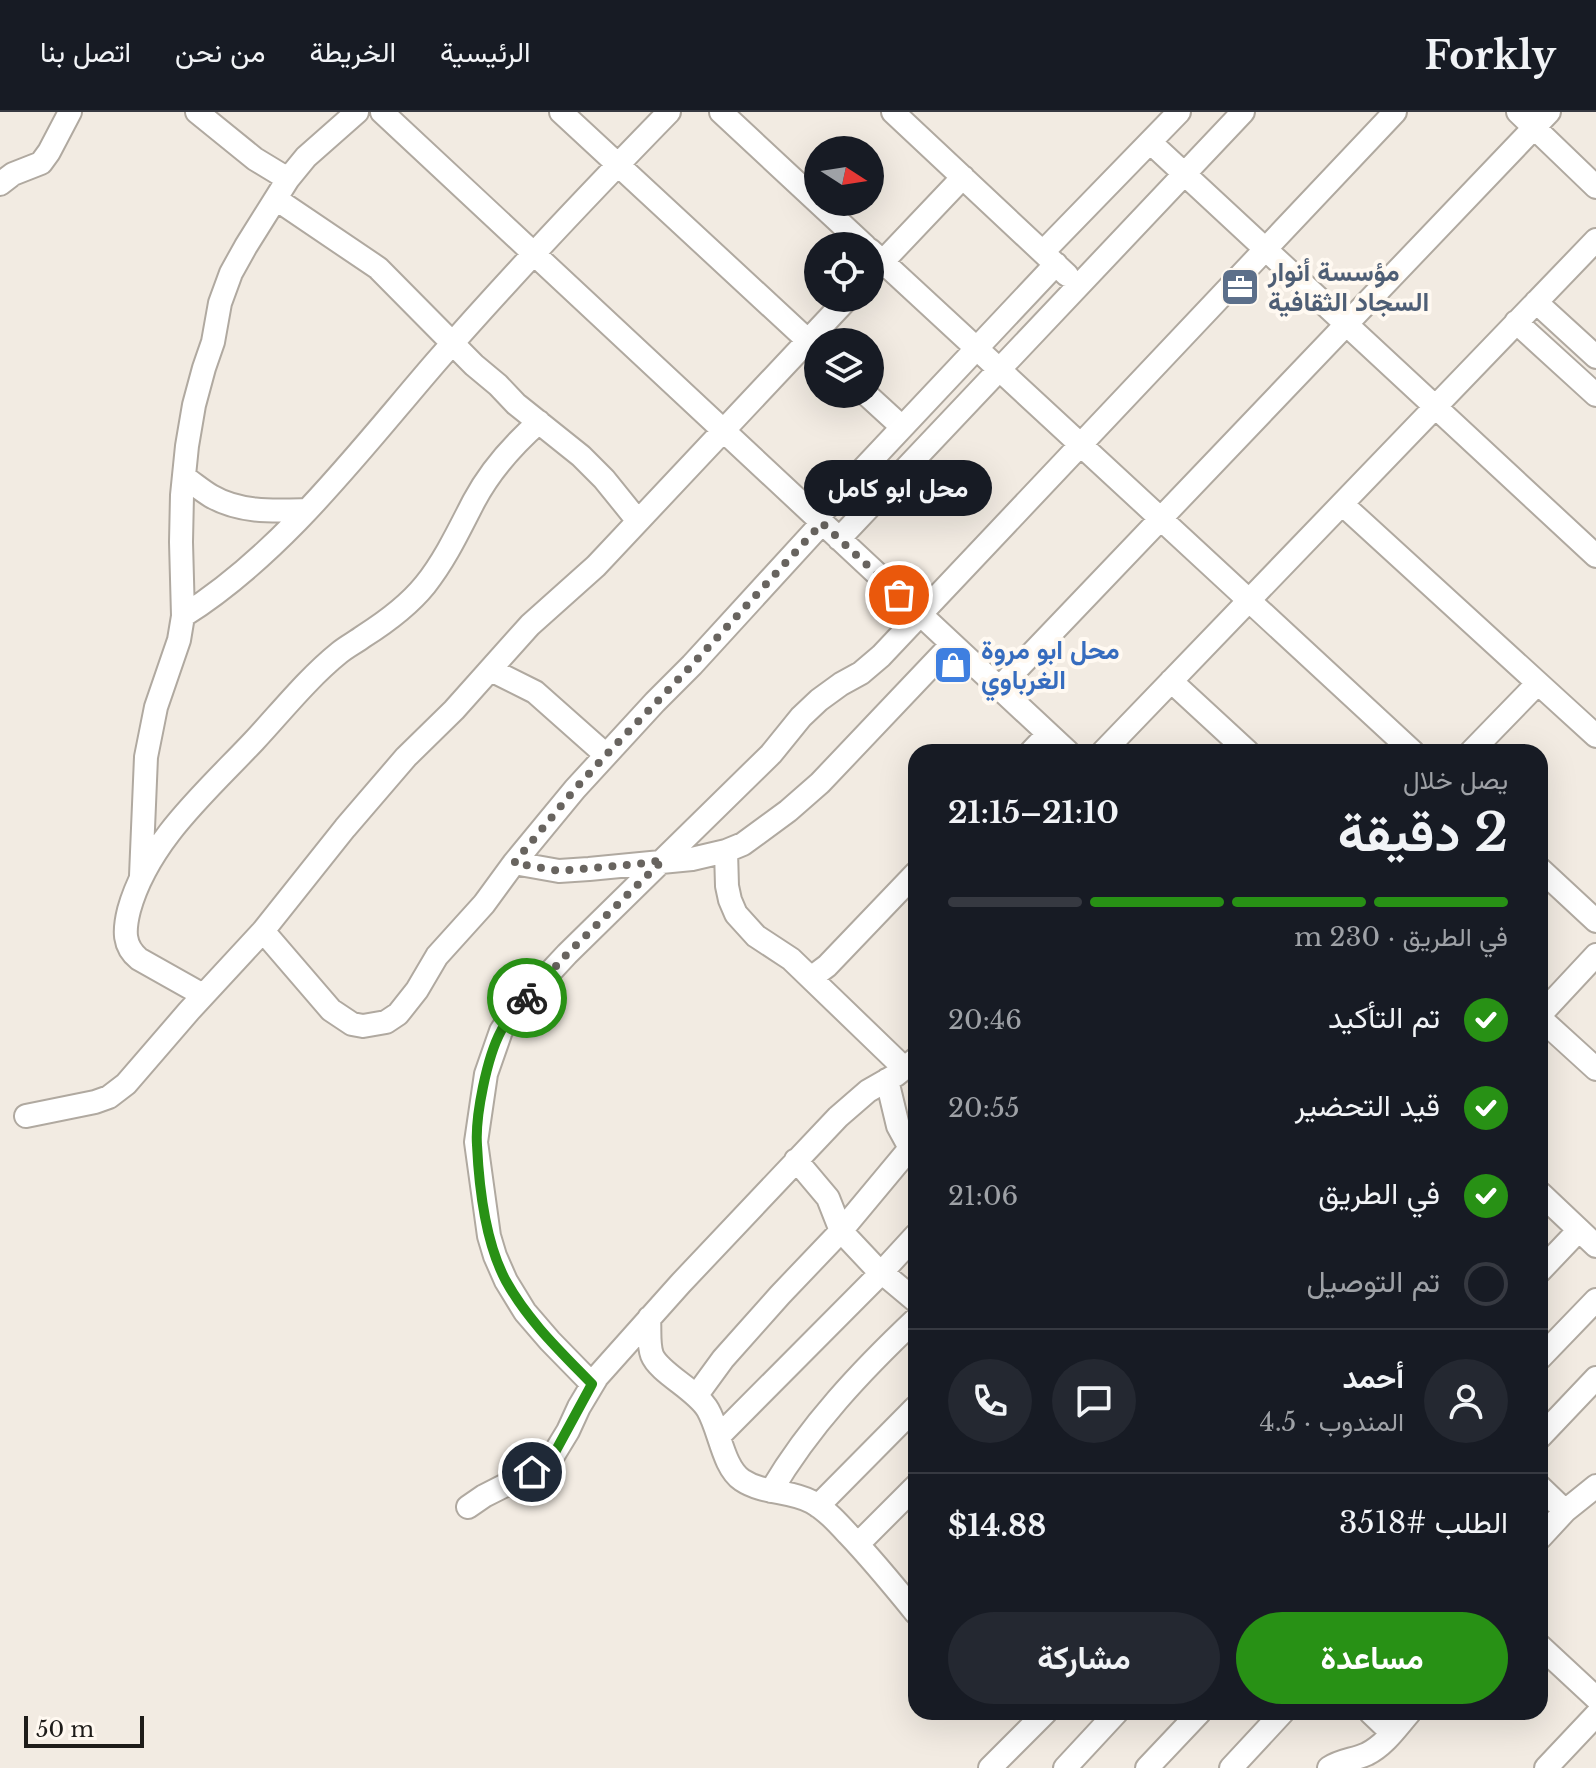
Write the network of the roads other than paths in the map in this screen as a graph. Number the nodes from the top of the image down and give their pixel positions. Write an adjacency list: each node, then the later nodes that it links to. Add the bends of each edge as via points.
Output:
1 (70, 112): 18 (street, via 41,163)
2 (197, 112): 17 (street)
3 (357, 112): 17 (street)
4 (382, 112): 25 (street)
5 (561, 112): 14 (street)
6 (669, 112): 14 (street)
7 (721, 112): 21 (street)
8 (893, 112): 16 (street)
9 (1179, 112): 13 (street)
10 (1243, 112): 15 (street)
11 (1395, 112): 23 (street)
12 (1534, 117): 19 (street); 31 (street)
13 (1150, 142): 15 (street); 26 (street)
14 (618, 164): 25 (street); 32 (street)
15 (1184, 174): 23 (street); 28 (street)
16 (963, 177): 24 (street); 26 (street)
17 (288, 179): 20 (street)
18 (0, 184)
19 (1596, 187)
20 (276, 199): 33 (street, via 378,268); 45 (street, via 231,273 220,303 194,405)
21 (850, 232)
22 (1596, 240): 29 (street)
23 (1266, 249): 31 (street); 44 (street)
24 (884, 252)
25 (535, 254): 33 (street); 43 (street)
26 (1050, 258): 28 (street); 34 (street)
27 (884, 271): 34 (street)
28 (1079, 286): 37 (street)
29 (1536, 302): 30 (street); 36 (street)
30 (1516, 322): 38 (street); 39 (street)
31 (1346, 324): 39 (street); 48 (street)
32 (804, 337)
33 (452, 344): 41 (street); 47 (street)
34 (976, 349): 37 (street); 42 (street)
35 (804, 353): 43 (street)
36 (1596, 357)
37 (999, 370): 44 (street); 51 (street)
38 (1596, 395)
39 (1436, 406): 46 (street); 52 (street)
40 (881, 408): 42 (street)
41 (539, 422): 50 (street, via 604,479); 73 (street, via 489,477 425,585 315,676 186,813)
42 (902, 427): 49 (street)
43 (722, 430): 49 (street); 50 (street)
44 (1080, 444): 48 (street); 54 (street)
45 (184, 477): 47 (street, via 236,506 263,512); 55 (street)
46 (1342, 504): 53 (street); 59 (street)
47 (306, 510): 55 (street, via 227,586)
48 (1160, 519): 53 (street); 60 (street)
49 (819, 520): 51 (street); 69 (street)
50 (638, 521): 57 (street)
51 (839, 539): 54 (street)
52 (1596, 556)
53 (1249, 600): 58 (street); 67 (street)
54 (919, 614): 56 (street); 71 (street, via 881,656 801,717 771,754)
55 (183, 616): 73 (street, via 146,757)
56 (952, 644): 60 (street); 70 (street, via 820,783 761,831)
57 (491, 670): 69 (street, via 535,692); 77 (street, via 379,787)
58 (1171, 681): 65 (street); 66 (street)
59 (1538, 683): 62 (street); 68 (street)
60 (999, 688): 61 (street)
61 (1048, 734): 63 (street); 64 (street)
62 (1596, 736)
63 (1039, 744)
64 (1059, 744)
65 (1111, 744)
66 (1239, 744)
67 (1404, 744)
68 (1479, 744)
69 (606, 755): 72 (street)
70 (726, 851): 71 (street); 79 (street, via 727,886 736,914)
71 (663, 860): 72 (street, via 559,871); 102 (street, via 514,1011 492,1052 481,1104 476,1142 495,1256 525,1312)
72 (514, 863): 77 (street, via 437,956 408,1004 386,1022 363,1026 342,1019)
73 (141, 876): 80 (street, via 127,917 126,944 139,959)
74 (1548, 876): 76 (street)
75 (908, 881): 79 (street)
76 (1596, 921)
77 (263, 931): 80 (street)
78 (1596, 955): 81 (street)
79 (811, 978): 83 (street)
80 (203, 995): 85 (street, via 109,1097)
81 (1548, 1007)
82 (1548, 1024): 84 (street)
83 (902, 1069): 86 (street, via 898,1126); 88 (street, via 868,1091)
84 (1596, 1069)
85 (26, 1116)
86 (908, 1138)
87 (908, 1150): 91 (street)
88 (796, 1160): 91 (street, via 828,1198); 98 (street)
89 (1548, 1201): 90 (street)
90 (1579, 1230): 93 (street); 94 (street)
91 (841, 1231): 95 (street); 103 (street, via 723,1359)
92 (908, 1244): 95 (street)
93 (1596, 1246)
94 (1548, 1263)
95 (882, 1272): 96 (street); 106 (street)
96 (908, 1294)
97 (1596, 1300): 100 (street)
98 (649, 1318): 102 (street); 103 (street, via 658,1365)
99 (908, 1326): 108 (street, via 798,1447)
100 (1548, 1350)
101 (1596, 1378): 105 (street)
102 (592, 1384): 112 (street, via 545,1465)
103 (696, 1396): 106 (street)
104 (908, 1415): 111 (street)
105 (1548, 1429)
106 (720, 1435): 108 (street, via 727,1461 740,1479)
107 (1596, 1486): 113 (street)
108 (771, 1491): 111 (street)
109 (908, 1494): 115 (street)
110 (1548, 1495): 113 (street)
111 (818, 1506): 115 (street)
112 (468, 1507)
113 (1565, 1511): 114 (street)
114 (1548, 1529)
115 (858, 1544): 116 (street)
116 (908, 1603)
117 (1548, 1653): 118 (street)
118 (1596, 1698)
119 (1596, 1715): 132 (street)
120 (1032, 1720): 127 (street)
121 (1110, 1720): 128 (street)
122 (1192, 1720): 129 (street)
123 (1276, 1720): 130 (street)
124 (1378, 1720): 126 (street)
125 (1403, 1720): 126 (street)
126 (1392, 1733): 131 (street, via 1378,1747)
127 (990, 1768)
128 (1065, 1768)
129 (1147, 1768)
130 (1231, 1768)
131 (1329, 1768)
132 (1546, 1768)

